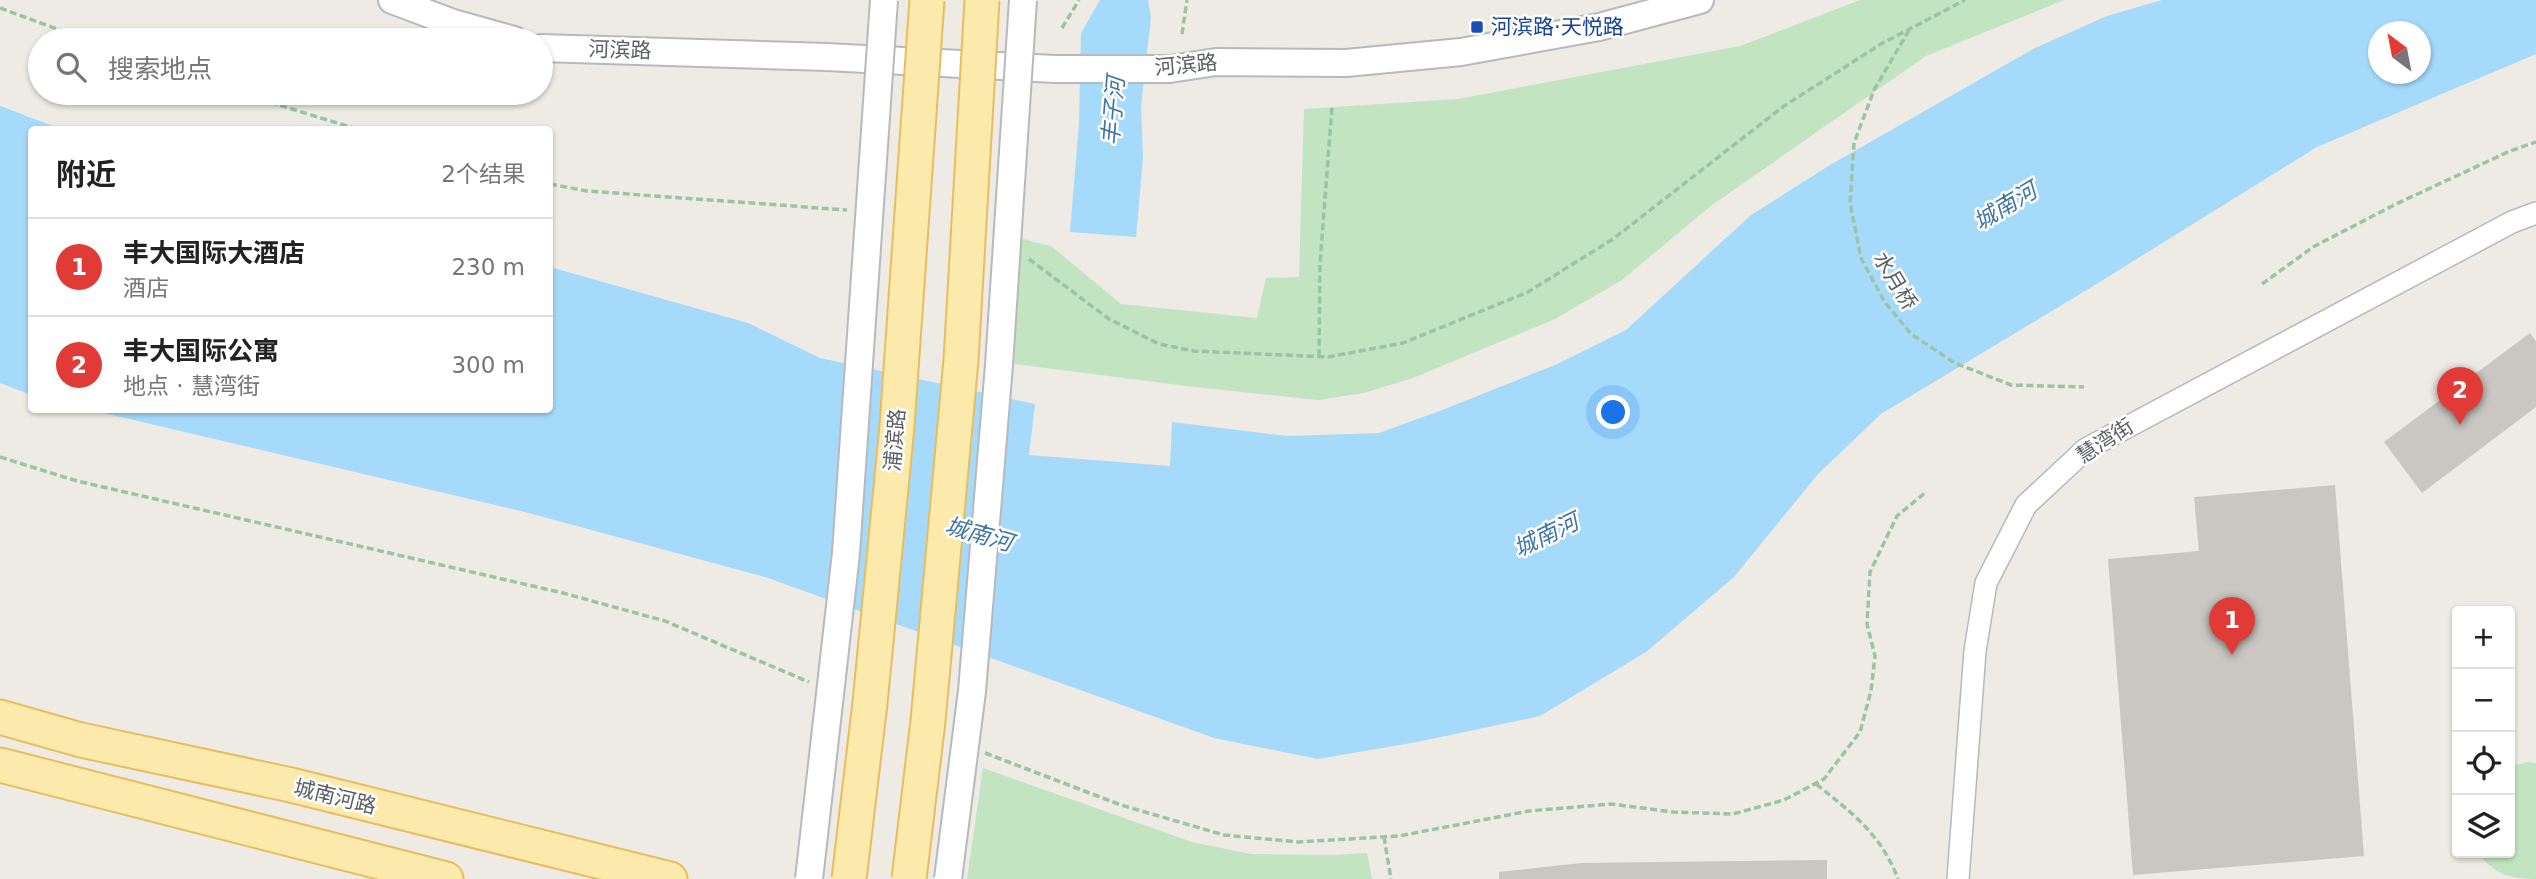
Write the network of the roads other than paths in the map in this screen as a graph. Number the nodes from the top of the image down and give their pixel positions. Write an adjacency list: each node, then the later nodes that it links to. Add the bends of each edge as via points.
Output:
1 (392, 0): 7 (street)
2 (884, 0): 14 (street, 浦滨路, bridge, via 846,553)
3 (927, 0): 15 (main road, 浦滨路, bridge, via 897,426)
4 (982, 0): 16 (main road, bridge, via 961,360)
5 (1023, 0): 17 (street, bridge, via 973,677)
6 (1700, 0): 8 (street, 河滨路, via 1599,27 1461,52 1346,62 1216,61 1170,69 1055,69)
7 (471, 28)
8 (553, 48)
9 (2536, 213): 18 (street, 慧湾街, via 2086,449 2026,505 1986,583 1975,651)
10 (0, 718): 13 (main road, 城南河路)
11 (0, 765): 12 (main road)
12 (446, 879)
13 (670, 879)
14 (809, 879)
15 (849, 879)
16 (909, 879)
17 (948, 879)
18 (1958, 879)

